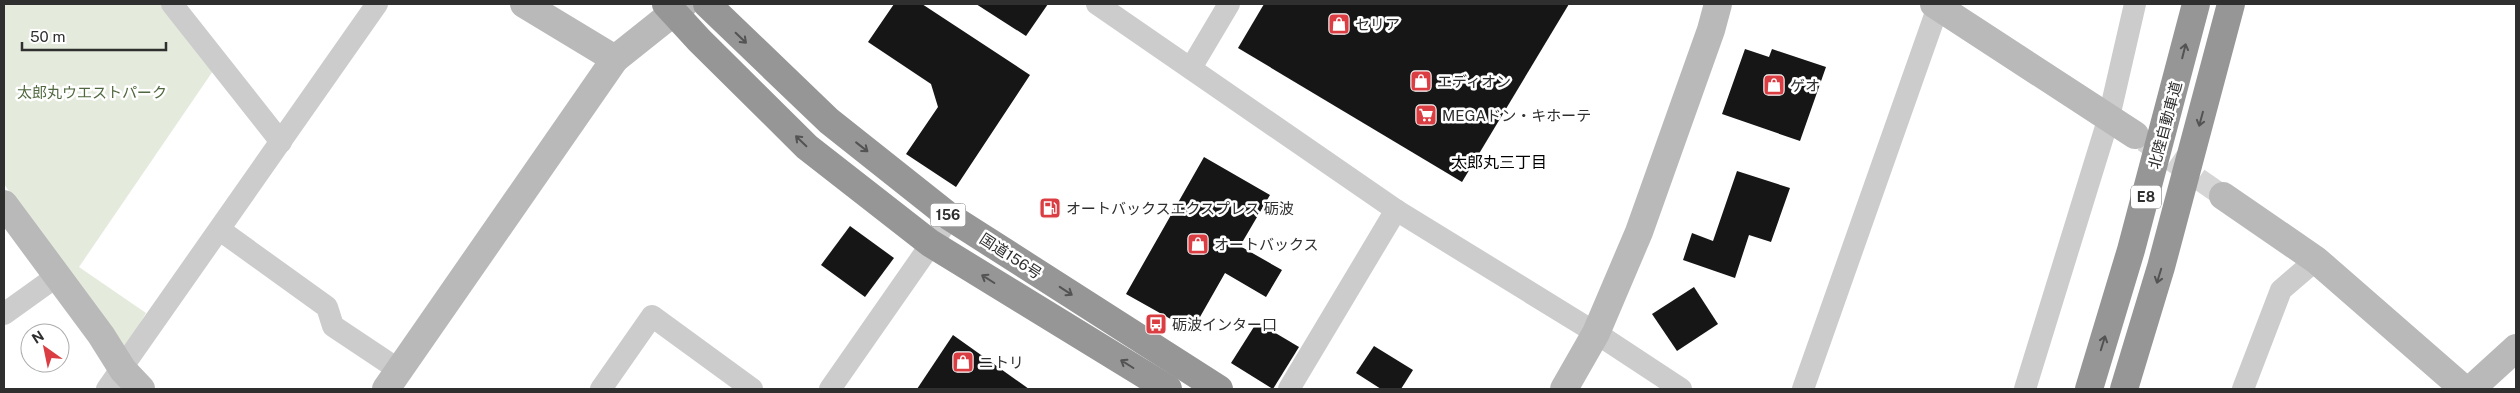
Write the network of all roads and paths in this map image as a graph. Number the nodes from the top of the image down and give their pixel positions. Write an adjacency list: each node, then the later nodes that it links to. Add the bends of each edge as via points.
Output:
1 (172, 4): 17 (street)
2 (377, 4): 17 (street)
3 (524, 4): 13 (street)
4 (707, 4): 21 (highway, 国道156号 / 156, one-way to 21, via 829,121)
5 (1097, 4): 14 (street)
6 (1229, 4): 14 (street)
7 (1718, 4): 27 (street, via 1712,30 1639,232)
8 (2135, 4): 15 (street)
9 (2196, 4): 41 (highway, 北陸自動車道 / E8, one-way to 9, via 2131,250)
10 (2231, 4): 42 (highway, E8, one-way to 42, via 2161,267)
11 (1937, 5): 15 (street); 39 (street)
12 (675, 7): 13 (street); 23 (highway, 国道156号 / 156, one-way to 12, via 807,147 699,40)
13 (615, 59): 29 (street)
14 (1191, 68): 20 (street)
15 (2110, 117): 16 (street); 40 (street)
16 (2135, 135)
17 (281, 142): 22 (street)
18 (2223, 196): 24 (street)
19 (4, 204): 25 (street)
20 (1396, 210): 27 (street); 36 (street)
21 (950, 217): 23 (street); 35 (highway, 国道156号 / 156, one-way to 35)
22 (220, 230): 29 (street, via 327,307 333,326); 30 (street)
23 (930, 243): 33 (street); 34 (highway, 国道156号 / 156, one-way to 23)
24 (2316, 260): 43 (street, via 2281,290); 44 (street)
25 (57, 276): 26 (street); 30 (street)
26 (4, 314)
27 (1596, 333): 37 (street); 38 (street)
28 (2516, 348): 45 (street)
29 (393, 380)
30 (124, 383)
31 (601, 389): 32 (street, via 652,316)
32 (752, 389)
33 (830, 389)
34 (1168, 389)
35 (1219, 389)
36 (1289, 389)
37 (1564, 389)
38 (1681, 389)
39 (1803, 389)
40 (2025, 389)
41 (2089, 389)
42 (2124, 389)
43 (2243, 389)
44 (2464, 389)
45 (2471, 389)

